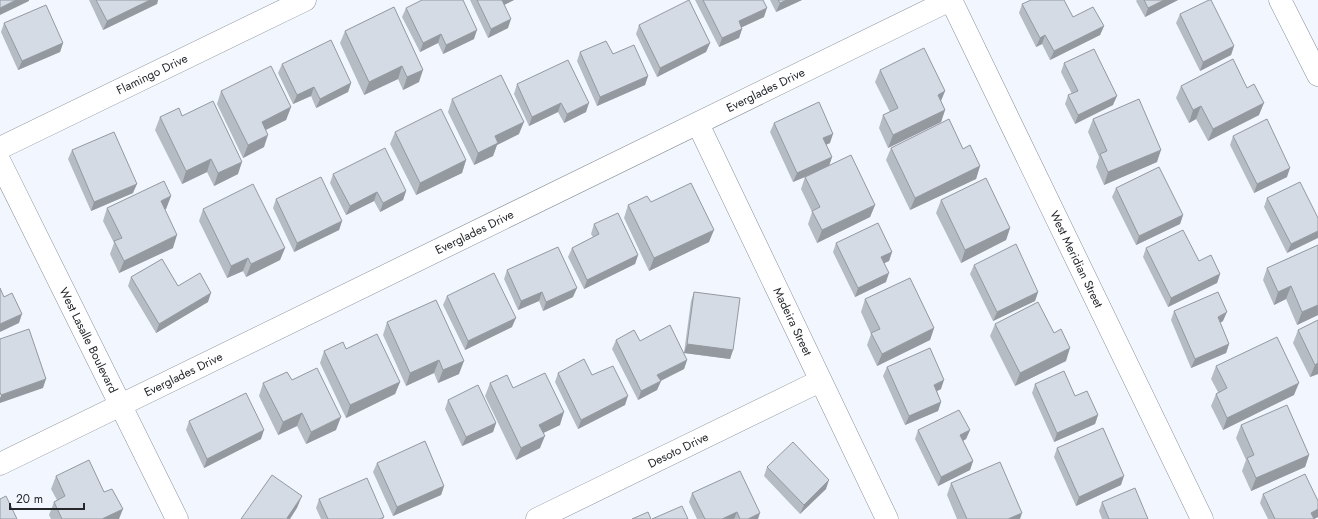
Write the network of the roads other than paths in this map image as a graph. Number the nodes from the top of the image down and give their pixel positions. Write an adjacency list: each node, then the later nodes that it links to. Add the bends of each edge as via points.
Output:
1 (305, 0): 6 (street, Flamingo Drive)
2 (950, 0): 5 (street, Everglades Drive); 14 (street, West Meridian Street)
3 (1280, 0): 4 (street)
4 (1318, 75)
5 (698, 124): 8 (street, Madeira Street); 9 (street, Everglades Drive)
6 (0, 148)
7 (0, 162): 9 (street, West Lasalle Boulevard)
8 (820, 381): 12 (street, Desoto Drive); 13 (street, Madeira Street)
9 (120, 406): 10 (street, Everglades Drive); 11 (street, West Lasalle Boulevard)
10 (0, 464)
11 (177, 519)
12 (537, 519)
13 (887, 519)
14 (1202, 519)

